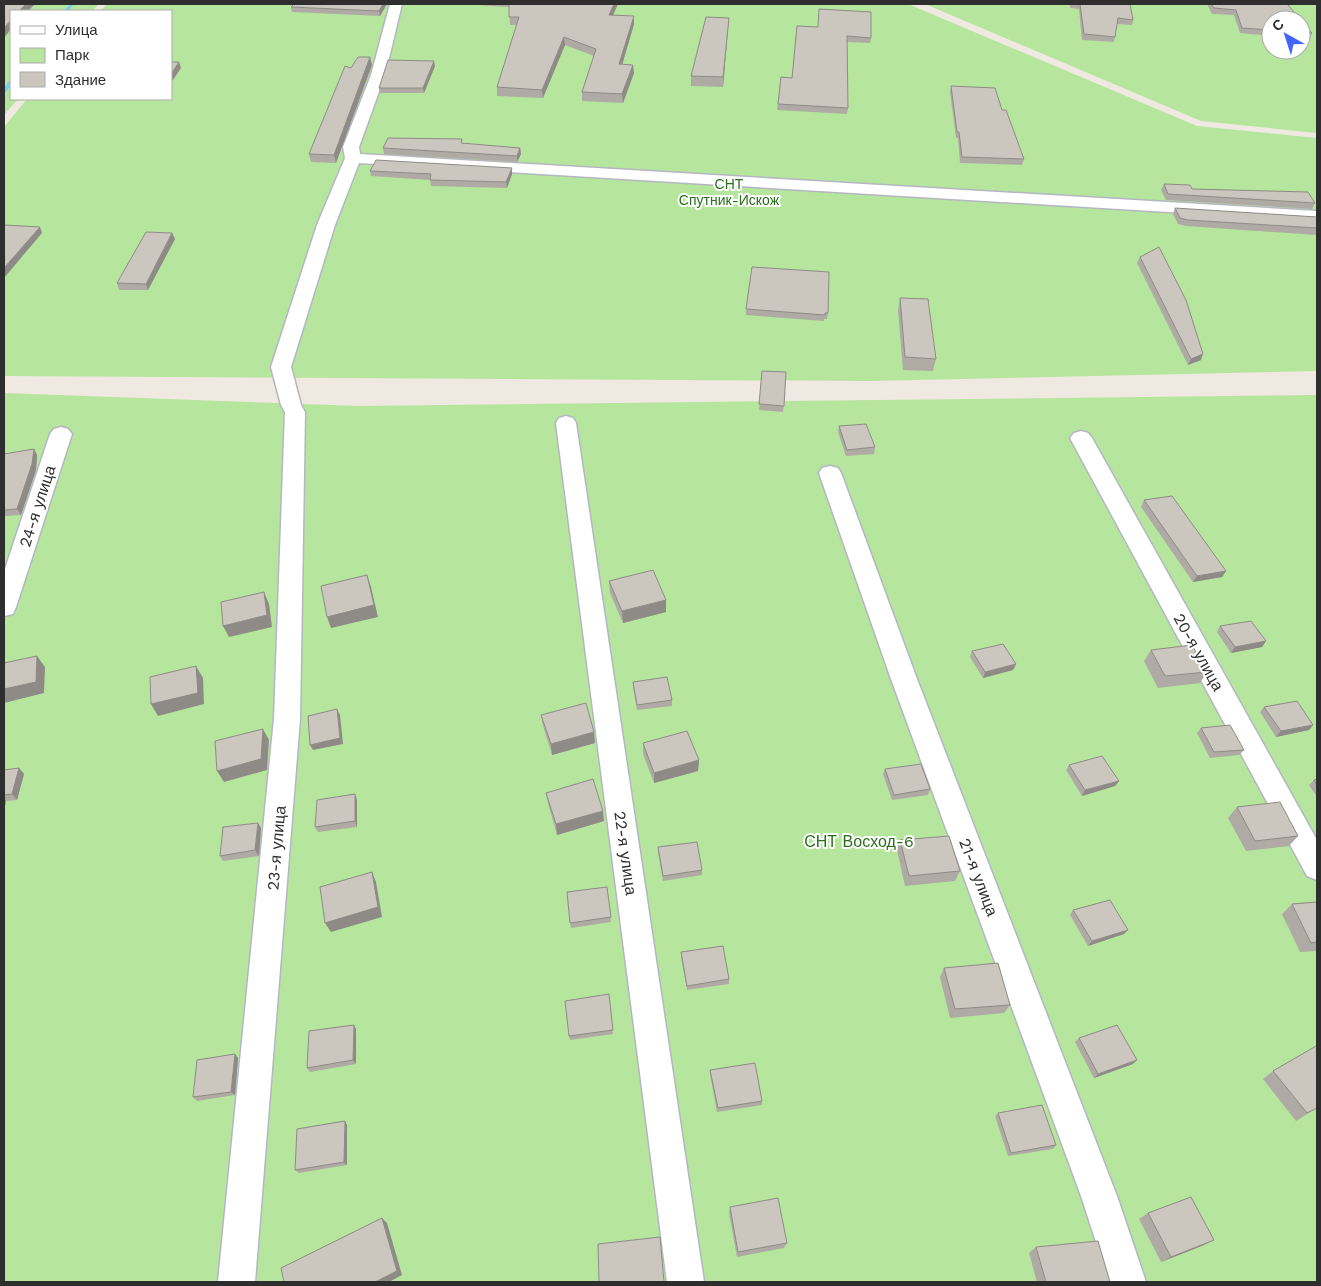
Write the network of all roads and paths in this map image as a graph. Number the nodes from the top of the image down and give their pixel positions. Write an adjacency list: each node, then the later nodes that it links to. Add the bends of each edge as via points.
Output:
1 (396, 4): 2 (street, via 378,75 351,148)
2 (353, 158): 3 (street); 10 (street, 23-я улица, via 326,225 281,367 295,412 287,719)
3 (1317, 216)
4 (566, 424): 11 (street, 22-я улица)
5 (61, 434): 8 (street, 24-я улица)
6 (1082, 438): 9 (street, 20-я улица)
7 (830, 473): 12 (street, 21-я улица, via 904,679 1100,1196)
8 (4, 607)
9 (1317, 867)
10 (236, 1282)
11 (686, 1282)
12 (1128, 1282)

